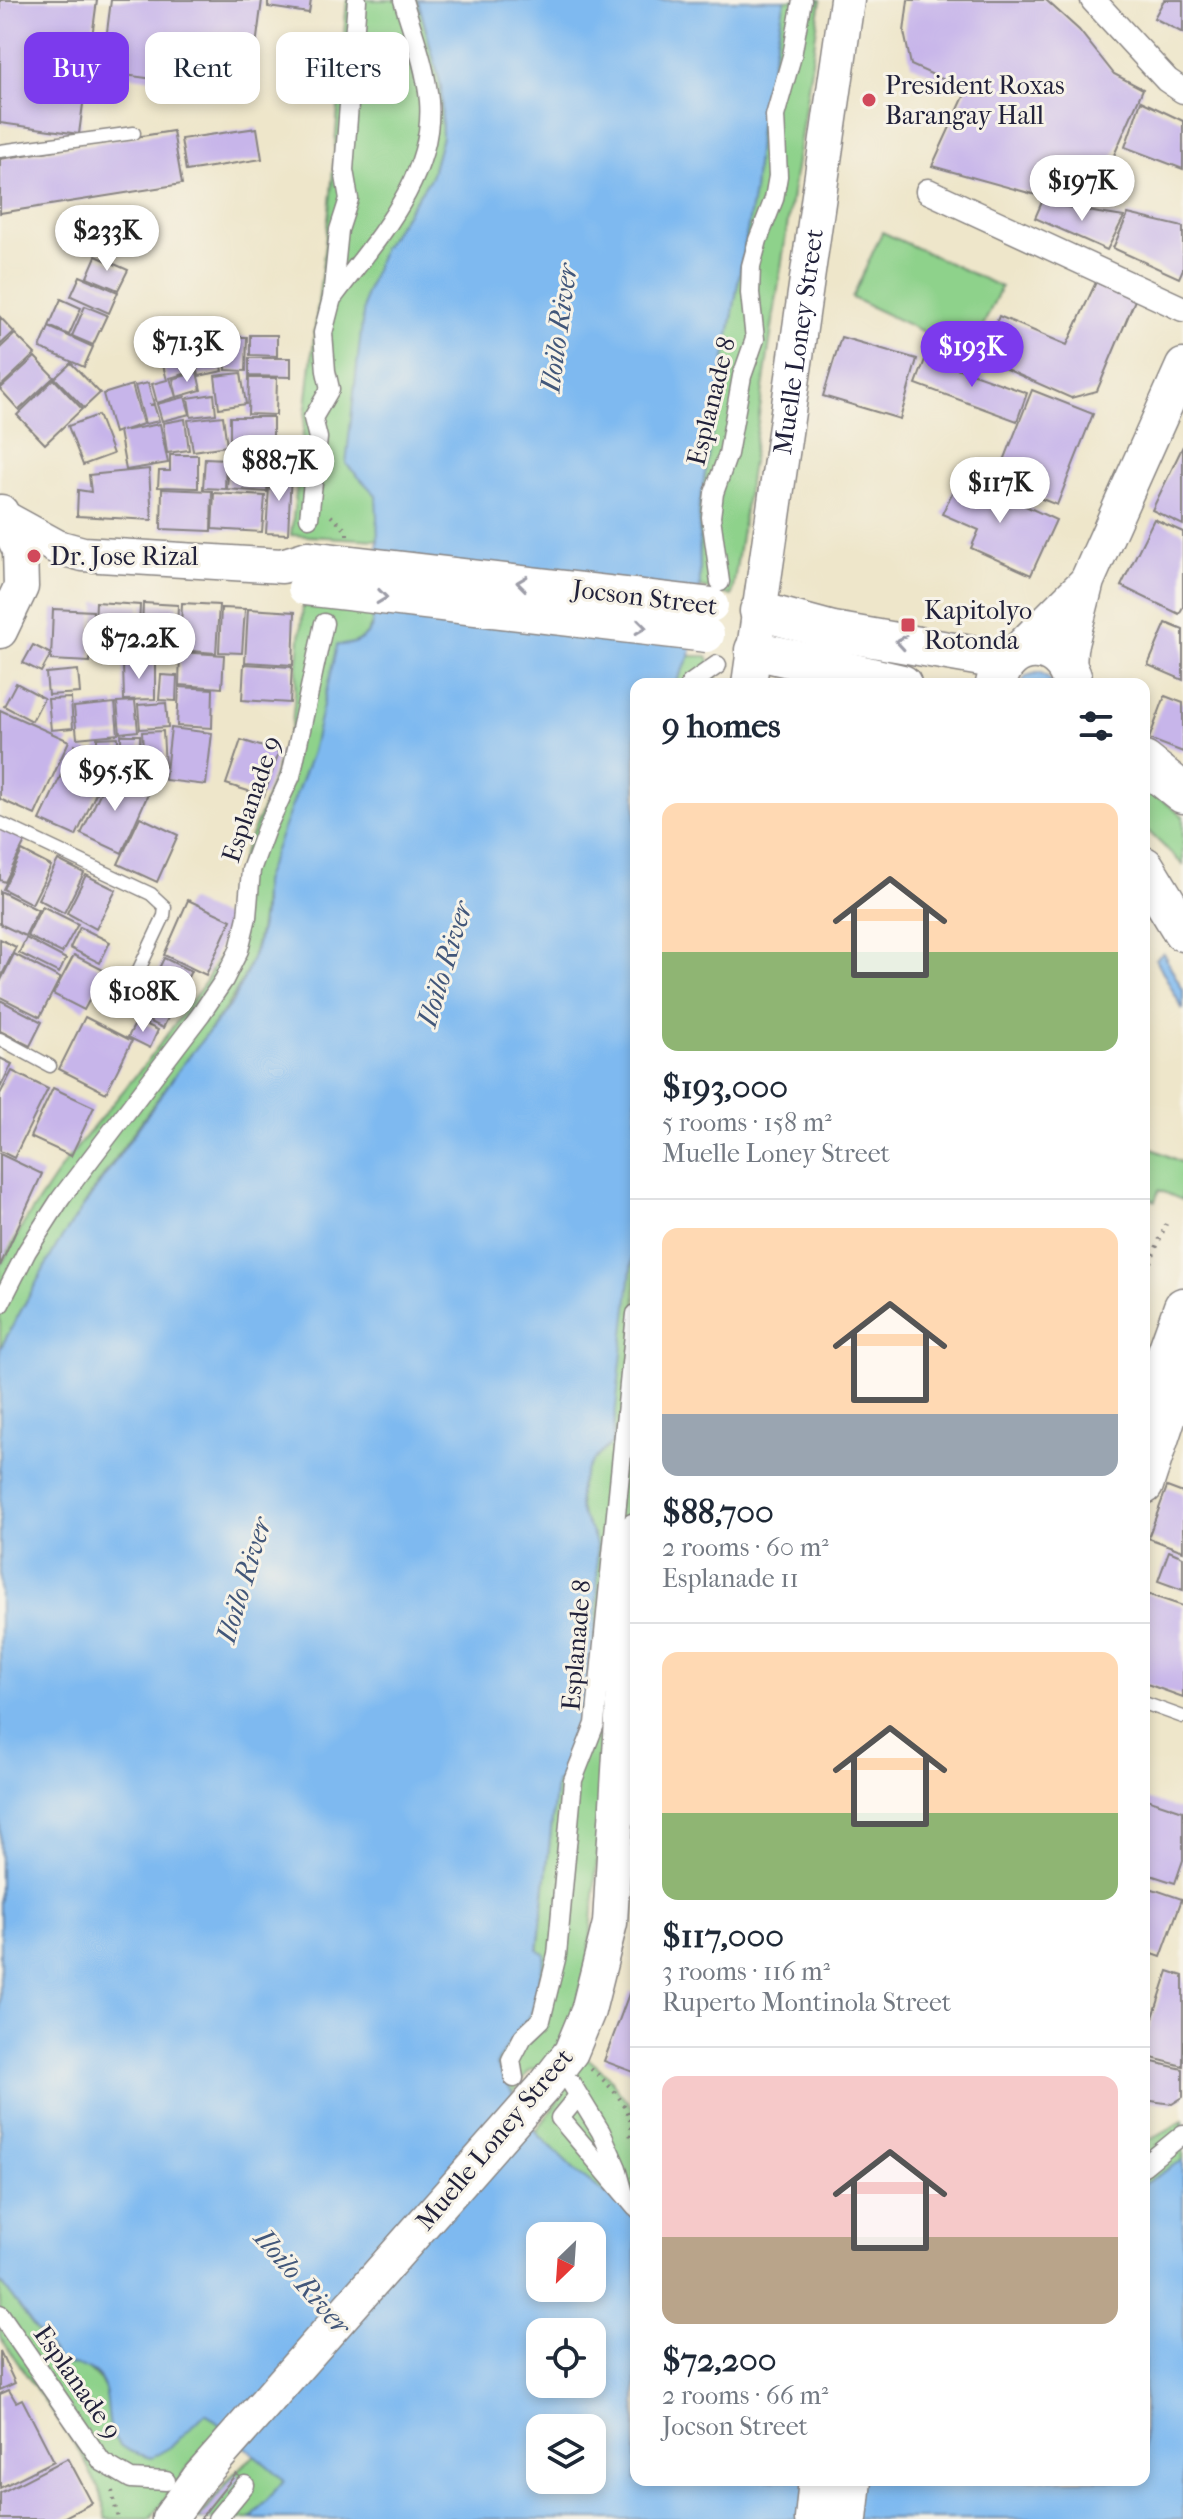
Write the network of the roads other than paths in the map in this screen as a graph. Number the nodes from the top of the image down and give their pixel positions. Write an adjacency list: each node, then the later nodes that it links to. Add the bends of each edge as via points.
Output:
1 (357, 0): 10 (street, via 344,170 349,199 339,230)
2 (403, 0): 10 (street, via 429,101 423,157 409,190)
3 (802, 0): 19 (street, Esplanade 8, via 775,116 774,199 751,266 755,339 714,493)
4 (847, 0): 18 (main road, Muelle Loney Street)
5 (1093, 0): 6 (street)
6 (1183, 91)
7 (134, 133): 8 (lane)
8 (0, 151)
9 (928, 191): 11 (street)
10 (332, 298): 14 (street, via 323,333 330,389 313,418 318,438)
11 (1183, 309)
12 (1183, 366): 16 (main road)
13 (3, 515): 15 (main road, Jocson Street, via 57,547); 17 (main road, via 20,550)
14 (309, 518)
15 (83, 554): 17 (main road); 19 (main road, Jocson Street, bridge, via 298,571)
16 (1087, 581): 23 (main road); 27 (main road, via 1070,648)
17 (21, 587): 21 (main road)
18 (759, 611): 19 (main road, Jocson Street); 22 (main road, Muelle Loney Street); 23 (main road, Jocson Street, one-way to 18)
19 (713, 622): 22 (main road, Jocson Street); 24 (street)
20 (324, 623): 38 (street, Esplanade 9, via 291,776 251,870 239,950 201,1014 61,1198)
21 (0, 631)
22 (751, 667): 25 (main road, Jocson Street)
23 (1005, 667): 26 (highway, via 1025,650 1038,649 1061,659)
24 (692, 678)
25 (849, 678)
26 (1071, 678)
27 (1072, 678)
28 (1159, 771): 29 (highway)
29 (1183, 793)
30 (0, 823): 35 (lane, via 151,894 165,907)
31 (1150, 851): 33 (highway)
32 (1150, 879): 34 (highway)
33 (1183, 882)
34 (1183, 931)
35 (120, 1010)
36 (0, 1039): 37 (lane)
37 (50, 1066)
38 (0, 1304)
39 (1183, 1307): 41 (main road)
40 (630, 1374): 47 (street, Esplanade 8, via 595,1724 573,1780 557,1955 541,2020 523,2037)
41 (1164, 1386): 42 (main road)
42 (1150, 1455)
43 (1150, 1705): 45 (lane)
44 (630, 1706): 46 (main road, Muelle Loney Street)
45 (1183, 1717)
46 (629, 1734): 47 (main road, Muelle Loney Street, via 610,1923 588,2011 571,2052)
47 (543, 2081): 50 (street, via 601,2132); 51 (street, Esplanade 8, via 560,2118); 53 (main road, Muelle Loney Street, bridge)
48 (1183, 2134): 49 (street)
49 (1150, 2161)
50 (630, 2200)
51 (630, 2201)
52 (0, 2314): 53 (street, Esplanade 9, via 102,2462 131,2479)
53 (182, 2480): 57 (main road, Muelle Loney Street)
54 (245, 2485): 58 (street)
55 (817, 2486): 59 (main road)
56 (851, 2486): 60 (main road)
57 (169, 2519)
58 (217, 2519)
59 (814, 2519)
60 (848, 2519)

